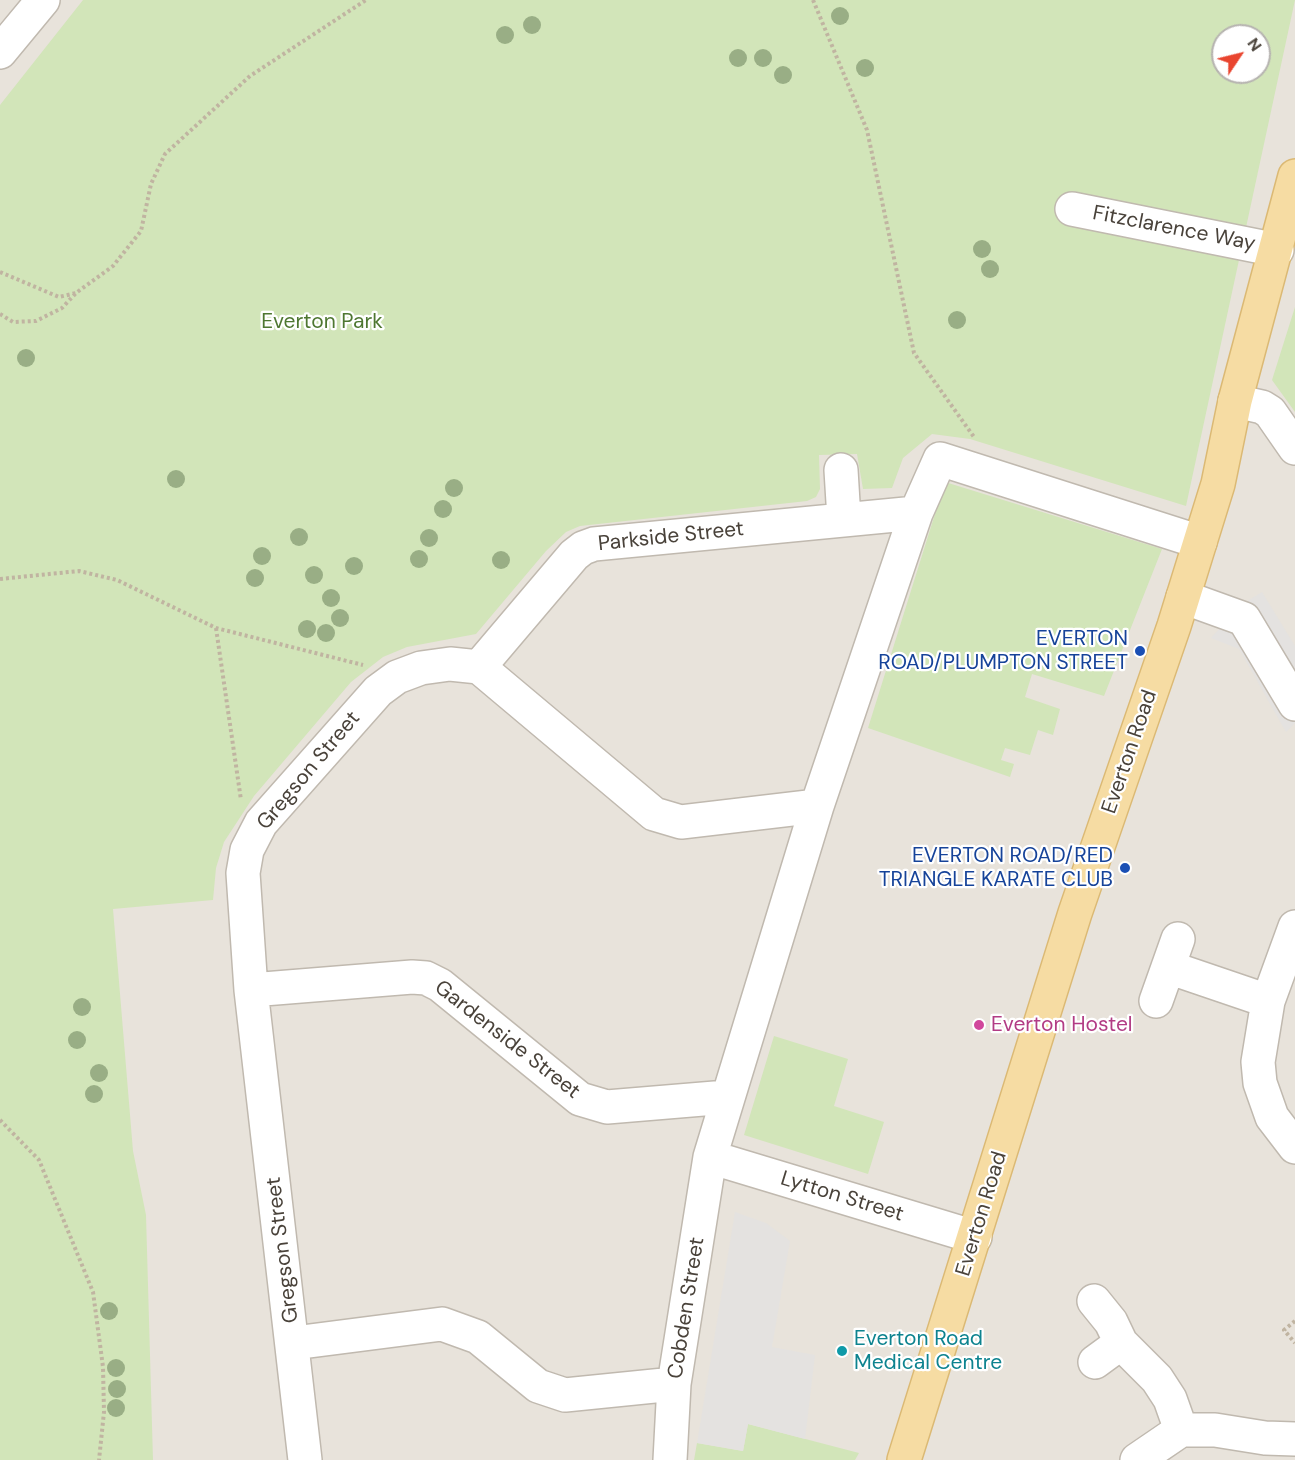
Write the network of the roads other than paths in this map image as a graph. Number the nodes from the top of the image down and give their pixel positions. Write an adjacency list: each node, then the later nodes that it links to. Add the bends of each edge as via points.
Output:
1 (43, 0): 2 (street)
2 (0, 52)
3 (1295, 176): 5 (main road, Everton Road)
4 (1072, 209): 5 (street, Fitzclarence Way)
5 (1284, 243): 6 (main road, Everton Road)
6 (1235, 401): 7 (street, via 1270,412); 11 (main road, Everton Road, via 1218,484)
7 (1295, 448)
8 (841, 470): 10 (street)
9 (916, 513): 10 (street, Parkside Street); 11 (street, Cobden Street, via 940,459); 15 (street, Cobden Street)
10 (844, 519): 13 (street, Parkside Street, via 583,548)
11 (1200, 542): 12 (main road, Everton Road)
12 (1183, 597): 14 (street, via 1244,619); 23 (main road, Everton Road, via 1075,913)
13 (479, 667): 15 (street, via 654,814 681,822); 17 (street, Gregson Street, via 450,664 421,668 397,677 378,691 261,823 247,850 243,873)
14 (1295, 704)
15 (817, 806): 20 (street, Cobden Street)
16 (1295, 927): 19 (street)
17 (251, 990): 20 (street, Gardenside Street, via 426,978 440,985 580,1099 607,1107); 25 (street, Gregson Street)
18 (1156, 1001): 19 (street, via 1173,953)
19 (1268, 1001): 21 (street, via 1258,1062 1260,1083 1272,1117)
20 (727, 1097): 22 (street, Cobden Street)
21 (1295, 1147)
22 (710, 1157): 23 (street, Lytton Street); 28 (street, Cobden Street)
23 (975, 1237): 33 (main road, Everton Road)
24 (1094, 1301): 26 (street, via 1111,1322)
25 (294, 1343): 28 (street, via 442,1324 478,1337 538,1386 565,1395); 31 (street, Gregson Street)
26 (1121, 1344): 27 (street); 29 (street, via 1157,1380 1170,1399)
27 (1095, 1362)
28 (675, 1384): 32 (street, Cobden Street)
29 (1181, 1430): 30 (street); 34 (street)
30 (1295, 1439)
31 (305, 1460)
32 (670, 1460)
33 (904, 1460)
34 (1137, 1460)

